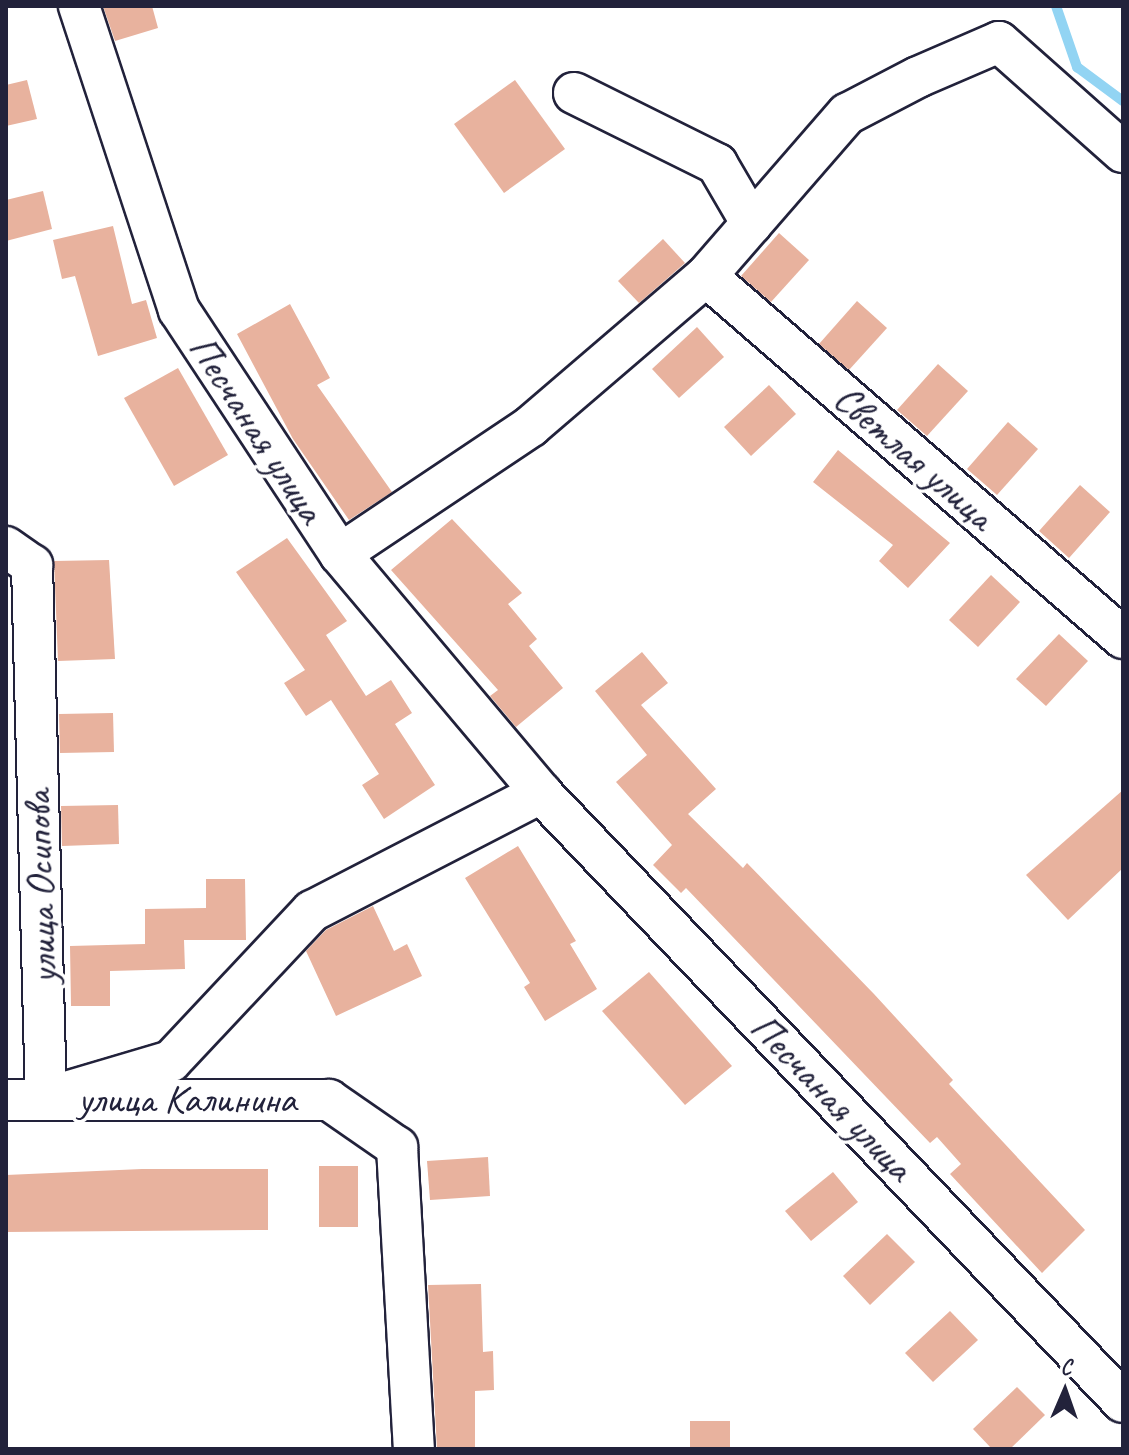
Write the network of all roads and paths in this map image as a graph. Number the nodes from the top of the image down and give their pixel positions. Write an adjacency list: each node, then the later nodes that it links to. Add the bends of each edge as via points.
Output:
1 (79, 6): 7 (street, Песчаная улица, via 179,310)
2 (574, 93): 4 (street, via 717,164)
3 (1123, 152): 4 (street, via 999,42 847,114)
4 (752, 224): 5 (street)
5 (706, 276): 7 (street, via 531,426); 8 (street, Светлая улица)
6 (6, 547): 10 (street, улица Осипова, via 32,565)
7 (340, 554): 9 (street, Песчаная улица)
8 (1123, 638)
9 (541, 793): 10 (street, улица Калинина, via 312,911 171,1061); 12 (street, Песчаная улица)
10 (46, 1098): 11 (street, улица Калинина); 13 (street, улица Калинина, via 329,1100 397,1147)
11 (6, 1100)
12 (1123, 1402)
13 (414, 1449)

